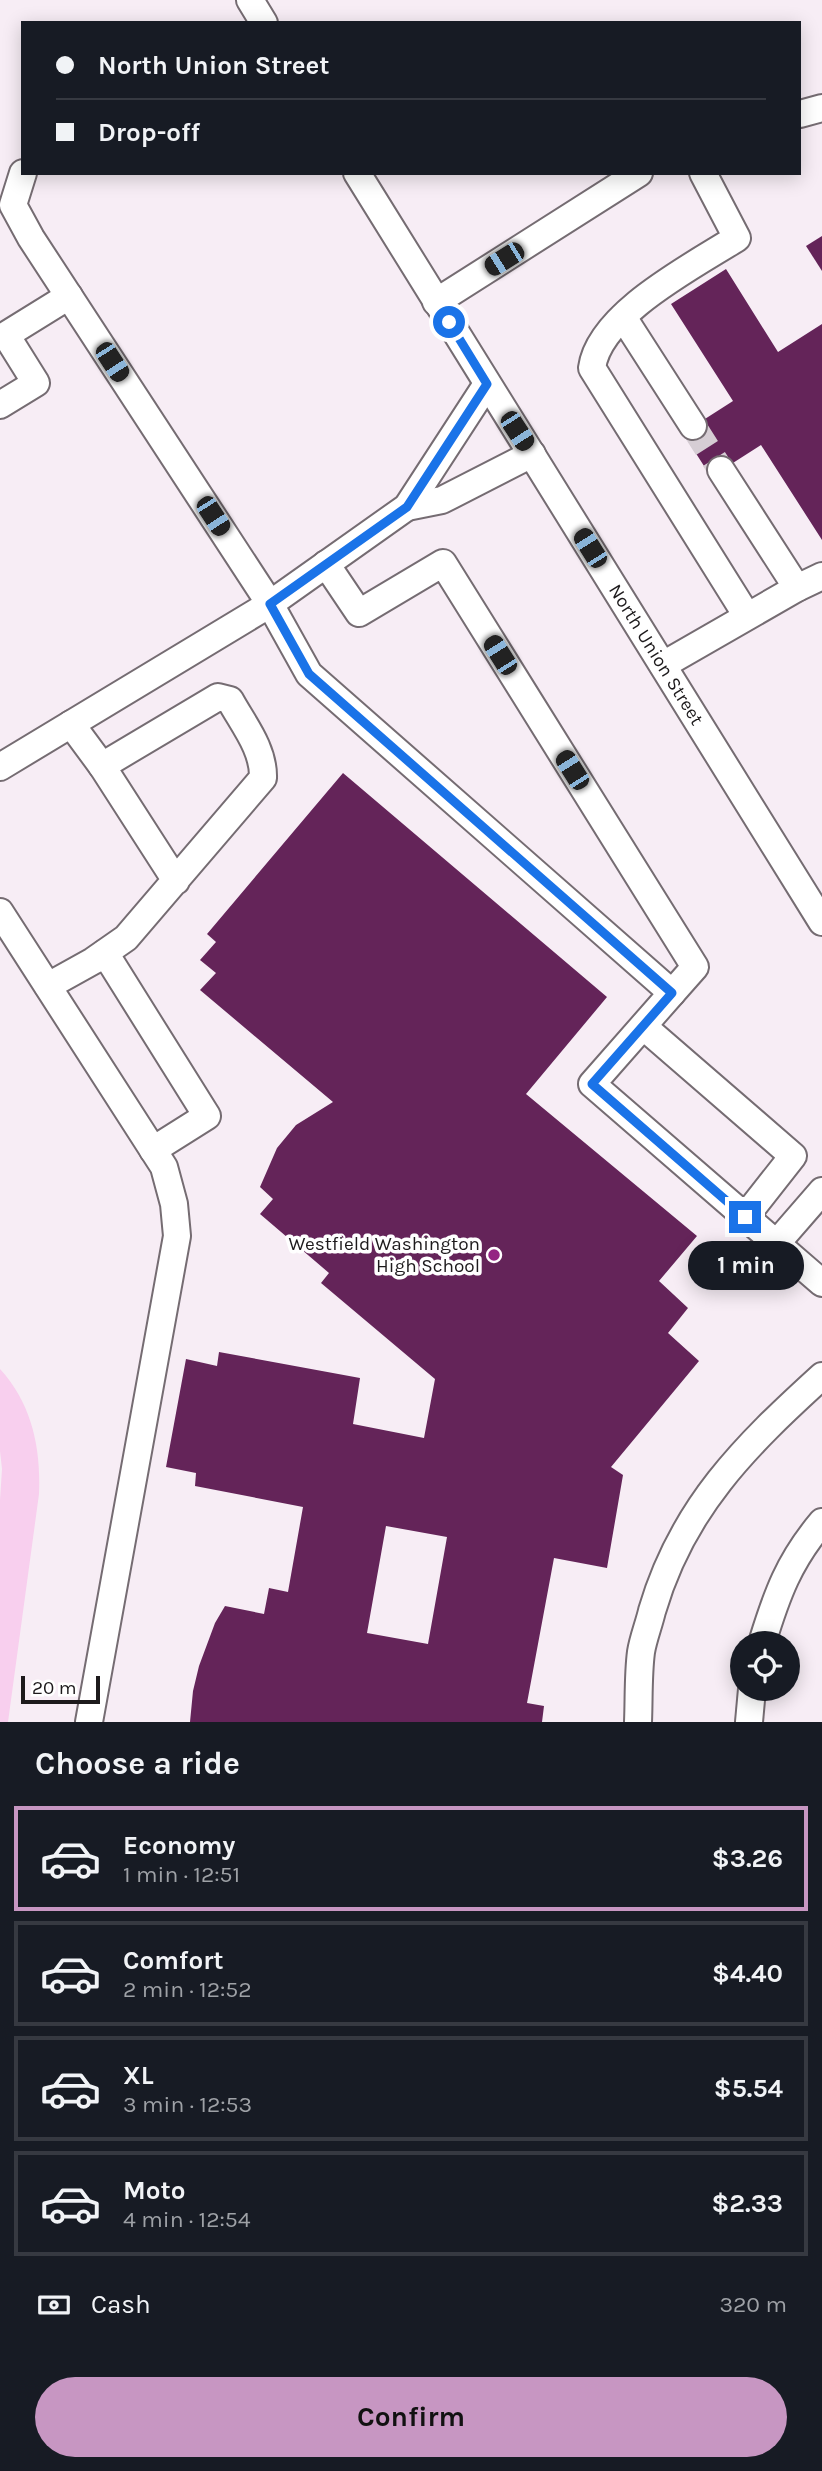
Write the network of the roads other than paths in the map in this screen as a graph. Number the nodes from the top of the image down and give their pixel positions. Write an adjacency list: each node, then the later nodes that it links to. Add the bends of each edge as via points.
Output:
1 (822, 108): 2 (street)
2 (801, 114)
3 (22, 175): 7 (street, via 13,205)
4 (358, 175): 8 (street, North Union Street)
5 (636, 175): 8 (street)
6 (704, 175): 9 (street, via 737,238 644,298)
7 (69, 296): 11 (street, via 6,335 36,383); 19 (street)
8 (436, 302): 10 (street, North Union Street)
9 (623, 317): 12 (street); 20 (street, via 603,338 592,368)
10 (487, 384): 13 (street, North Union Street); 15 (street)
11 (0, 405)
12 (693, 426)
13 (533, 454): 15 (street, via 442,500); 21 (street, North Union Street)
14 (722, 470): 18 (street)
15 (407, 507): 16 (street)
16 (326, 564): 19 (street); 30 (street, via 359,613 443,563 695,967)
17 (822, 576): 18 (street)
18 (797, 588): 20 (street)
19 (270, 604): 22 (street); 30 (street, via 309,674)
20 (747, 616): 21 (street)
21 (663, 665): 27 (street, North Union Street)
22 (71, 724): 23 (street); 24 (street)
23 (102, 766): 25 (street); 25 (street, via 218,697 230,700 257,748 263,778)
24 (0, 767)
25 (176, 881): 28 (street, via 126,938)
26 (0, 912): 29 (street)
27 (822, 921)
28 (105, 953): 29 (street); 32 (street, via 207,1116)
29 (48, 986): 32 (street)
30 (672, 993): 31 (street)
31 (644, 1027): 34 (street, via 793,1156); 34 (street, via 592,1084)
32 (153, 1150): 41 (street, via 164,1167 177,1236)
33 (822, 1191): 35 (street)
34 (745, 1217): 35 (street)
35 (776, 1244): 36 (street)
36 (822, 1283)
37 (822, 1376): 42 (street, via 745,1449 686,1528 660,1586 641,1651)
38 (822, 1522): 39 (street, via 798,1551)
39 (766, 1631)
40 (751, 1701): 43 (street)
41 (89, 1722)
42 (638, 1722)
43 (749, 1722)

